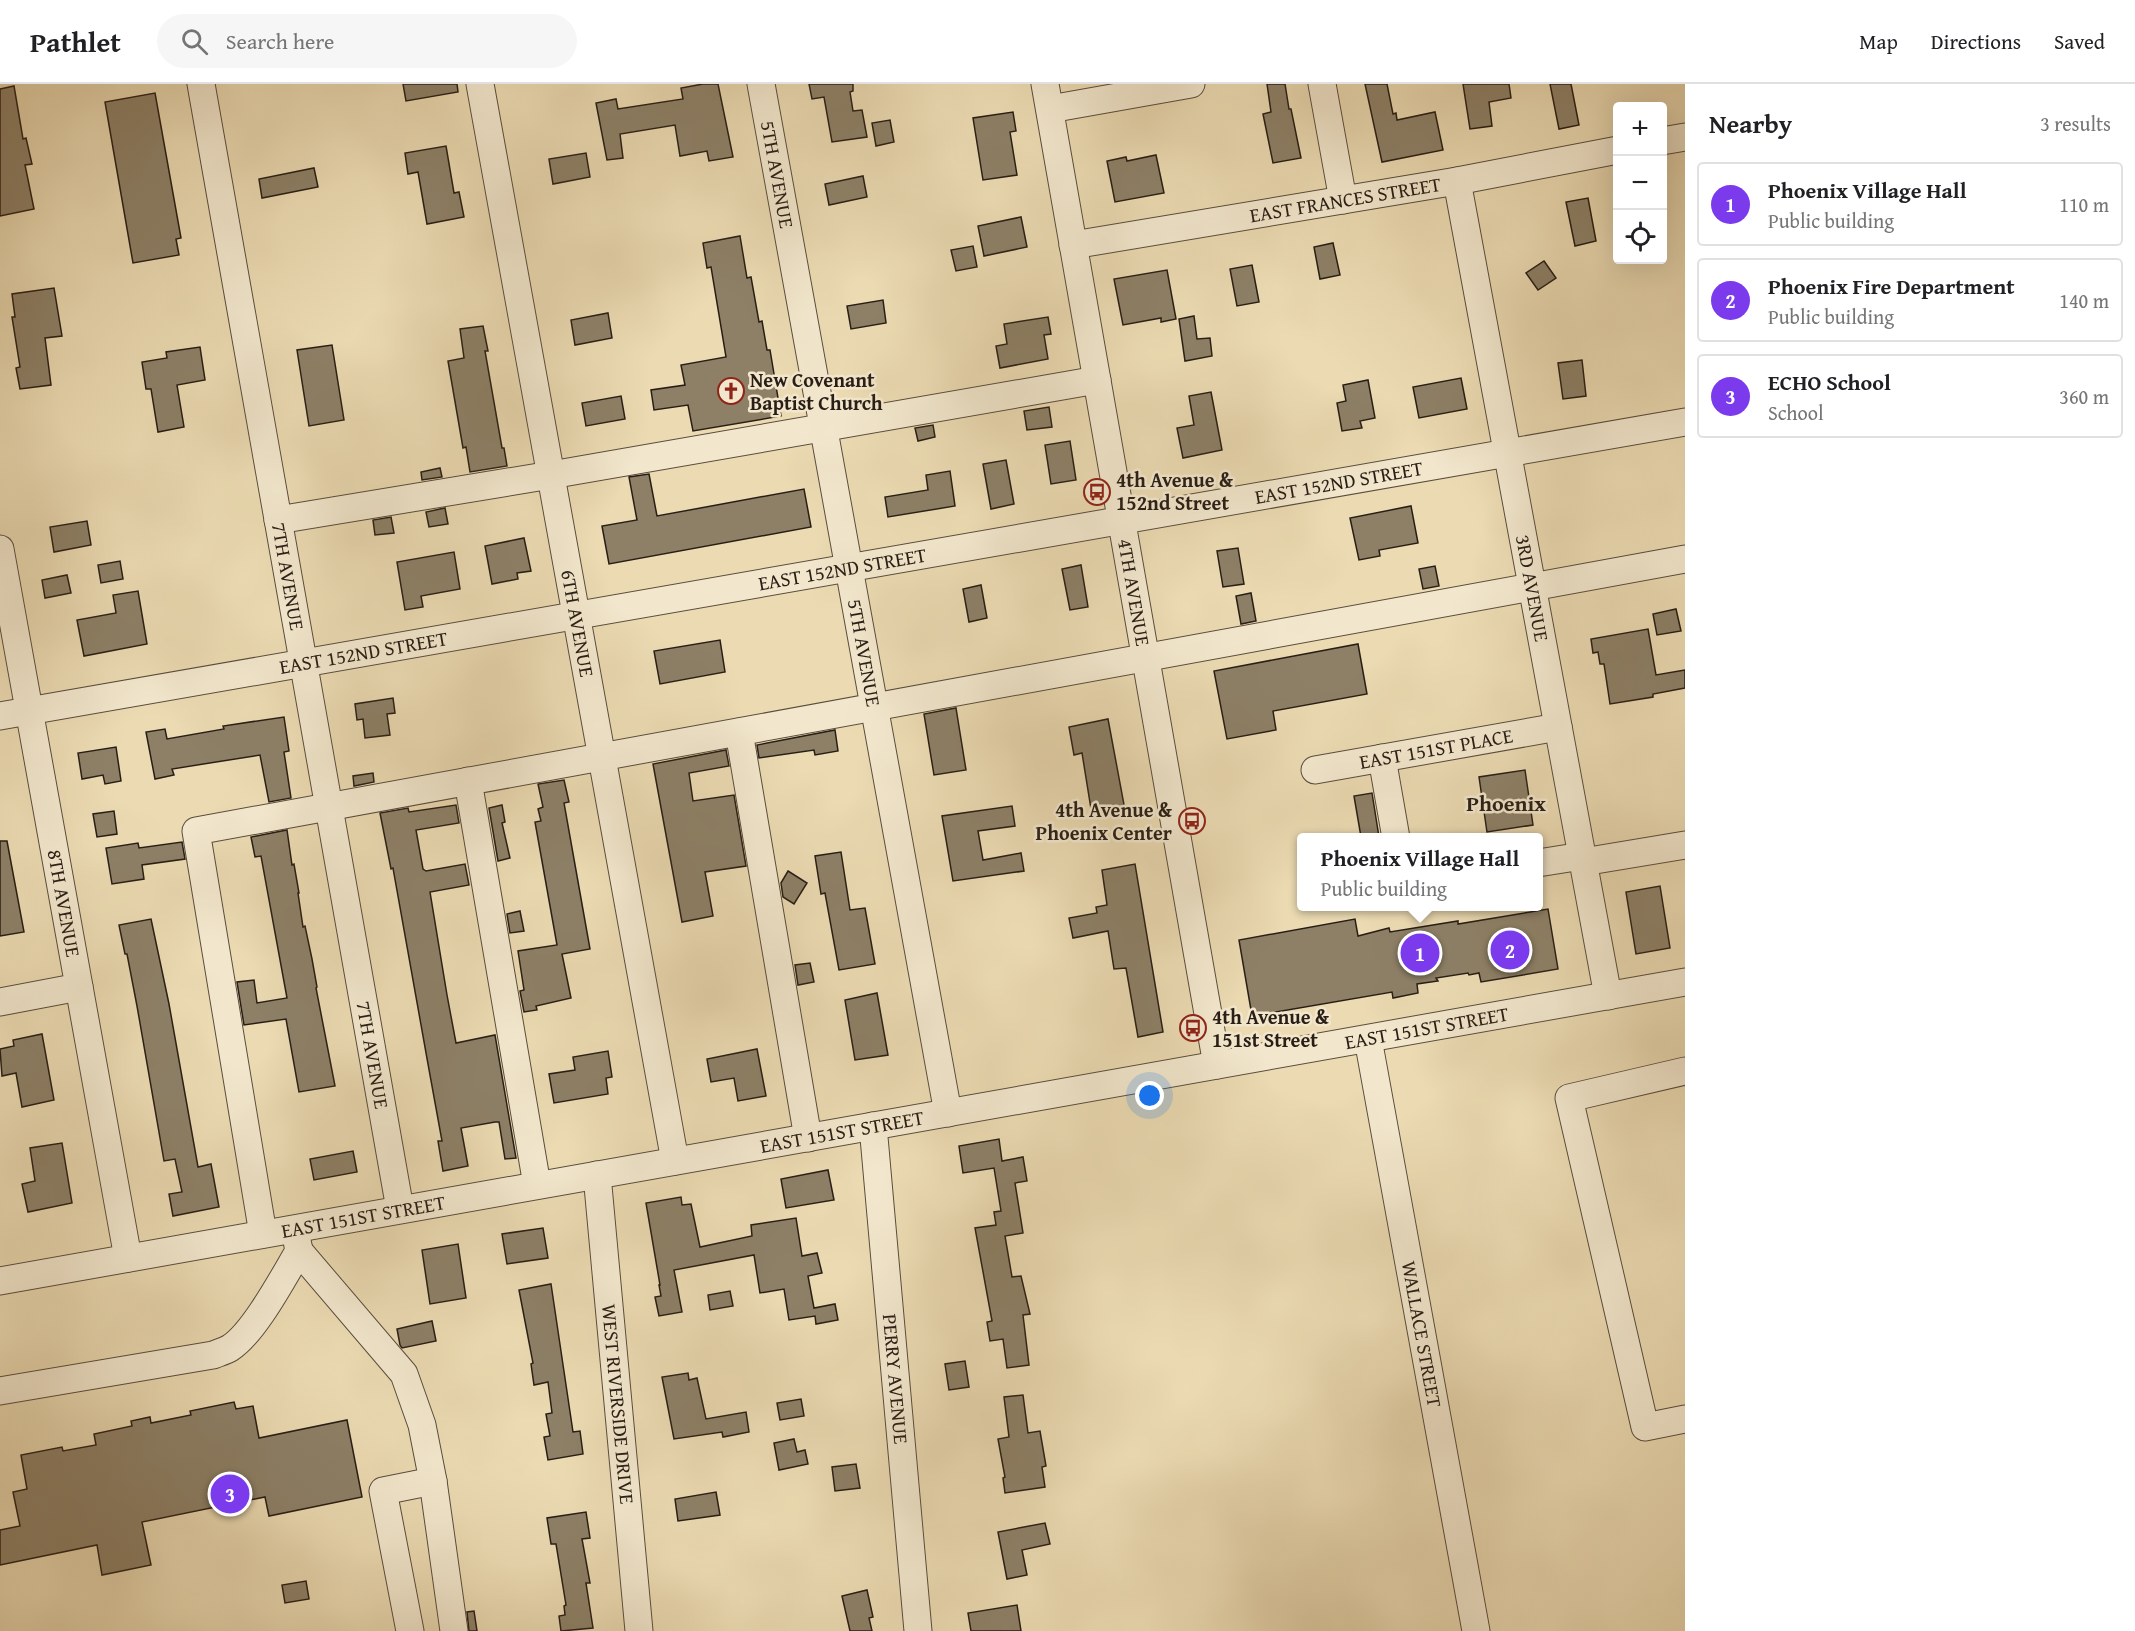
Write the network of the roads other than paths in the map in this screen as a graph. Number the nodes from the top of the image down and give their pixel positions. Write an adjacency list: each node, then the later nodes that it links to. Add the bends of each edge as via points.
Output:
1 (201, 84): 18 (street, 7TH AVENUE)
2 (480, 84): 17 (street, 6TH AVENUE)
3 (761, 84): 15 (street, 5TH AVENUE)
4 (1186, 84): 6 (street)
5 (1322, 84): 11 (street)
6 (1047, 97): 12 (street, 4TH AVENUE)
7 (1685, 137): 8 (street)
8 (1667, 140)
9 (1613, 151): 10 (street, EAST FRANCES STREET)
10 (1457, 181): 11 (street, EAST FRANCES STREET); 16 (street, 3RD AVENUE)
11 (1343, 200): 12 (street, EAST FRANCES STREET)
12 (1073, 245): 13 (street, 4TH AVENUE)
13 (1097, 380): 15 (street); 19 (street, 4TH AVENUE)
14 (1685, 422): 16 (street, EAST 152ND STREET)
15 (824, 426): 17 (street); 22 (street, 5TH AVENUE)
16 (1507, 453): 19 (street, EAST 152ND STREET); 23 (street, 3RD AVENUE)
17 (551, 475): 18 (street); 24 (street, 6TH AVENUE)
18 (278, 520): 26 (street, 7TH AVENUE)
19 (1122, 521): 22 (street, EAST 152ND STREET); 25 (street, 4TH AVENUE)
20 (0, 549): 28 (street, 8TH AVENUE)
21 (1685, 560): 23 (street)
22 (849, 568): 24 (street, EAST 152ND STREET); 27 (street, 5TH AVENUE)
23 (1532, 587): 25 (street); 30 (street, 3RD AVENUE)
24 (576, 616): 26 (street, EAST 152ND STREET); 32 (street, 6TH AVENUE)
25 (1146, 658): 27 (street); 46 (street, 4TH AVENUE)
26 (303, 663): 28 (street, EAST 152ND STREET); 36 (street, 7TH AVENUE)
27 (875, 707): 31 (street); 48 (street, 5TH AVENUE)
28 (29, 711): 29 (street, EAST 152ND STREET); 42 (street, 8TH AVENUE)
29 (0, 716)
30 (1558, 727): 33 (street, EAST 151ST PLACE); 39 (street, 3RD AVENUE)
31 (739, 732): 32 (street); 50 (street)
32 (602, 757): 35 (street); 51 (street, 6TH AVENUE)
33 (1382, 758): 34 (street, EAST 151ST PLACE); 37 (street)
34 (1315, 770)
35 (468, 781): 36 (street); 53 (street)
36 (328, 807): 54 (street, 7TH AVENUE); 55 (street, via 196,831)
37 (1395, 833)
38 (1685, 845): 39 (street)
39 (1582, 859): 40 (street); 43 (street, 3RD AVENUE)
40 (1543, 863)
41 (1685, 982): 43 (street, EAST 151ST STREET)
42 (79, 987): 44 (street); 57 (street, 8TH AVENUE)
43 (1608, 996): 45 (street, EAST 151ST STREET)
44 (0, 1002)
45 (1368, 1039): 46 (street, EAST 151ST STREET); 66 (street, WALLACE STREET)
46 (1217, 1065): 48 (street, EAST 151ST STREET)
47 (1685, 1071): 60 (street, via 1569,1098 1644,1427)
48 (948, 1113): 49 (street, EAST 151ST STREET)
49 (873, 1126): 50 (street, EAST 151ST STREET); 65 (street, PERRY AVENUE)
50 (808, 1138): 51 (street, EAST 151ST STREET)
51 (675, 1161): 52 (street, EAST 151ST STREET)
52 (597, 1175): 53 (street, EAST 151ST STREET); 64 (street, WEST RIVERSIDE DRIVE)
53 (537, 1185): 54 (street, EAST 151ST STREET)
54 (400, 1209): 56 (street, EAST 151ST STREET)
55 (263, 1234): 56 (street, EAST 151ST STREET); 57 (street, EAST 151ST STREET)
56 (297, 1240): 59 (street, via 262,1312 231,1348 213,1355); 61 (street, via 404,1374 422,1425)
57 (128, 1258): 58 (street, EAST 151ST STREET)
58 (0, 1281)
59 (0, 1391)
60 (1685, 1419)
61 (433, 1481): 62 (street, via 383,1491); 63 (street)
62 (410, 1631)
63 (454, 1631)
64 (639, 1631)
65 (918, 1631)
66 (1476, 1631)

